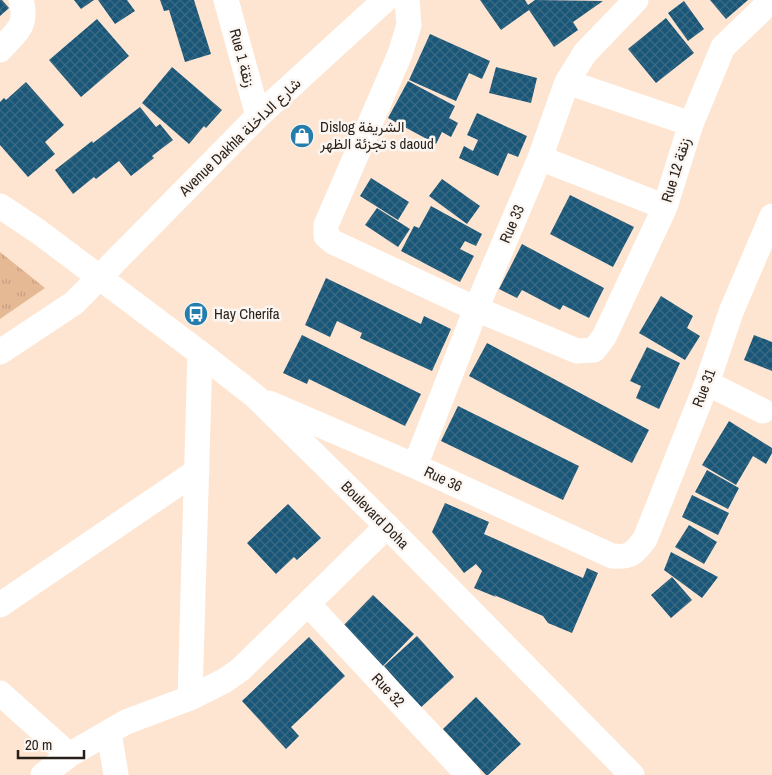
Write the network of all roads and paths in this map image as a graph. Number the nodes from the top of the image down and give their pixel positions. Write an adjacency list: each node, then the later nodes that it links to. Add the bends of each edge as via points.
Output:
1 (21, 0): 7 (street, via 25,14 20,27)
2 (226, 0): 9 (street, Rue 1 زنقة)
3 (385, 0): 9 (street, Avenue Dakhla شارع الداخلة)
4 (408, 0): 16 (street, via 409,25 400,54 326,226 326,236)
5 (636, 0): 8 (street, Rue 33, via 585,52)
6 (771, 0): 10 (street, Rue 12 زنقة, via 723,47)
7 (0, 50)
8 (567, 82): 10 (street); 11 (street, Rue 33)
9 (258, 116): 15 (street, Avenue Dakhla شارع الداخلة)
10 (691, 124): 13 (street, Rue 12 زنقة)
11 (540, 158): 13 (street); 16 (street, Rue 33)
12 (0, 206): 15 (street, Boulevard Doha)
13 (665, 207): 16 (street, Rue 12 زنقة, via 604,337 594,350 578,351)
14 (772, 216): 19 (street, Rue 31, via 731,312)
15 (99, 277): 17 (street, Avenue Dakhla شارع الداخلة, via 74,303); 18 (street, Boulevard Doha)
16 (476, 309): 22 (street, Rue 33)
17 (0, 352)
18 (200, 353): 20 (street, Boulevard Doha); 23 (street)
19 (707, 383): 21 (street); 25 (street, Rue 31, via 645,539)
20 (256, 397): 22 (street, Rue 36); 24 (street, Boulevard Doha)
21 (762, 411)
22 (415, 466): 25 (street, Rue 36, via 612,556)
23 (197, 471): 27 (street); 29 (street)
24 (387, 526): 26 (street); 35 (street, Boulevard Doha)
25 (630, 555)
26 (308, 604): 29 (street, via 240,670); 34 (street, Rue 32)
27 (0, 606)
28 (0, 693): 31 (street)
29 (190, 698): 30 (street, via 126,722)
30 (109, 732): 31 (street); 33 (street)
31 (69, 755): 32 (street)
32 (43, 775)
33 (116, 775)
34 (468, 775)
35 (632, 775)

